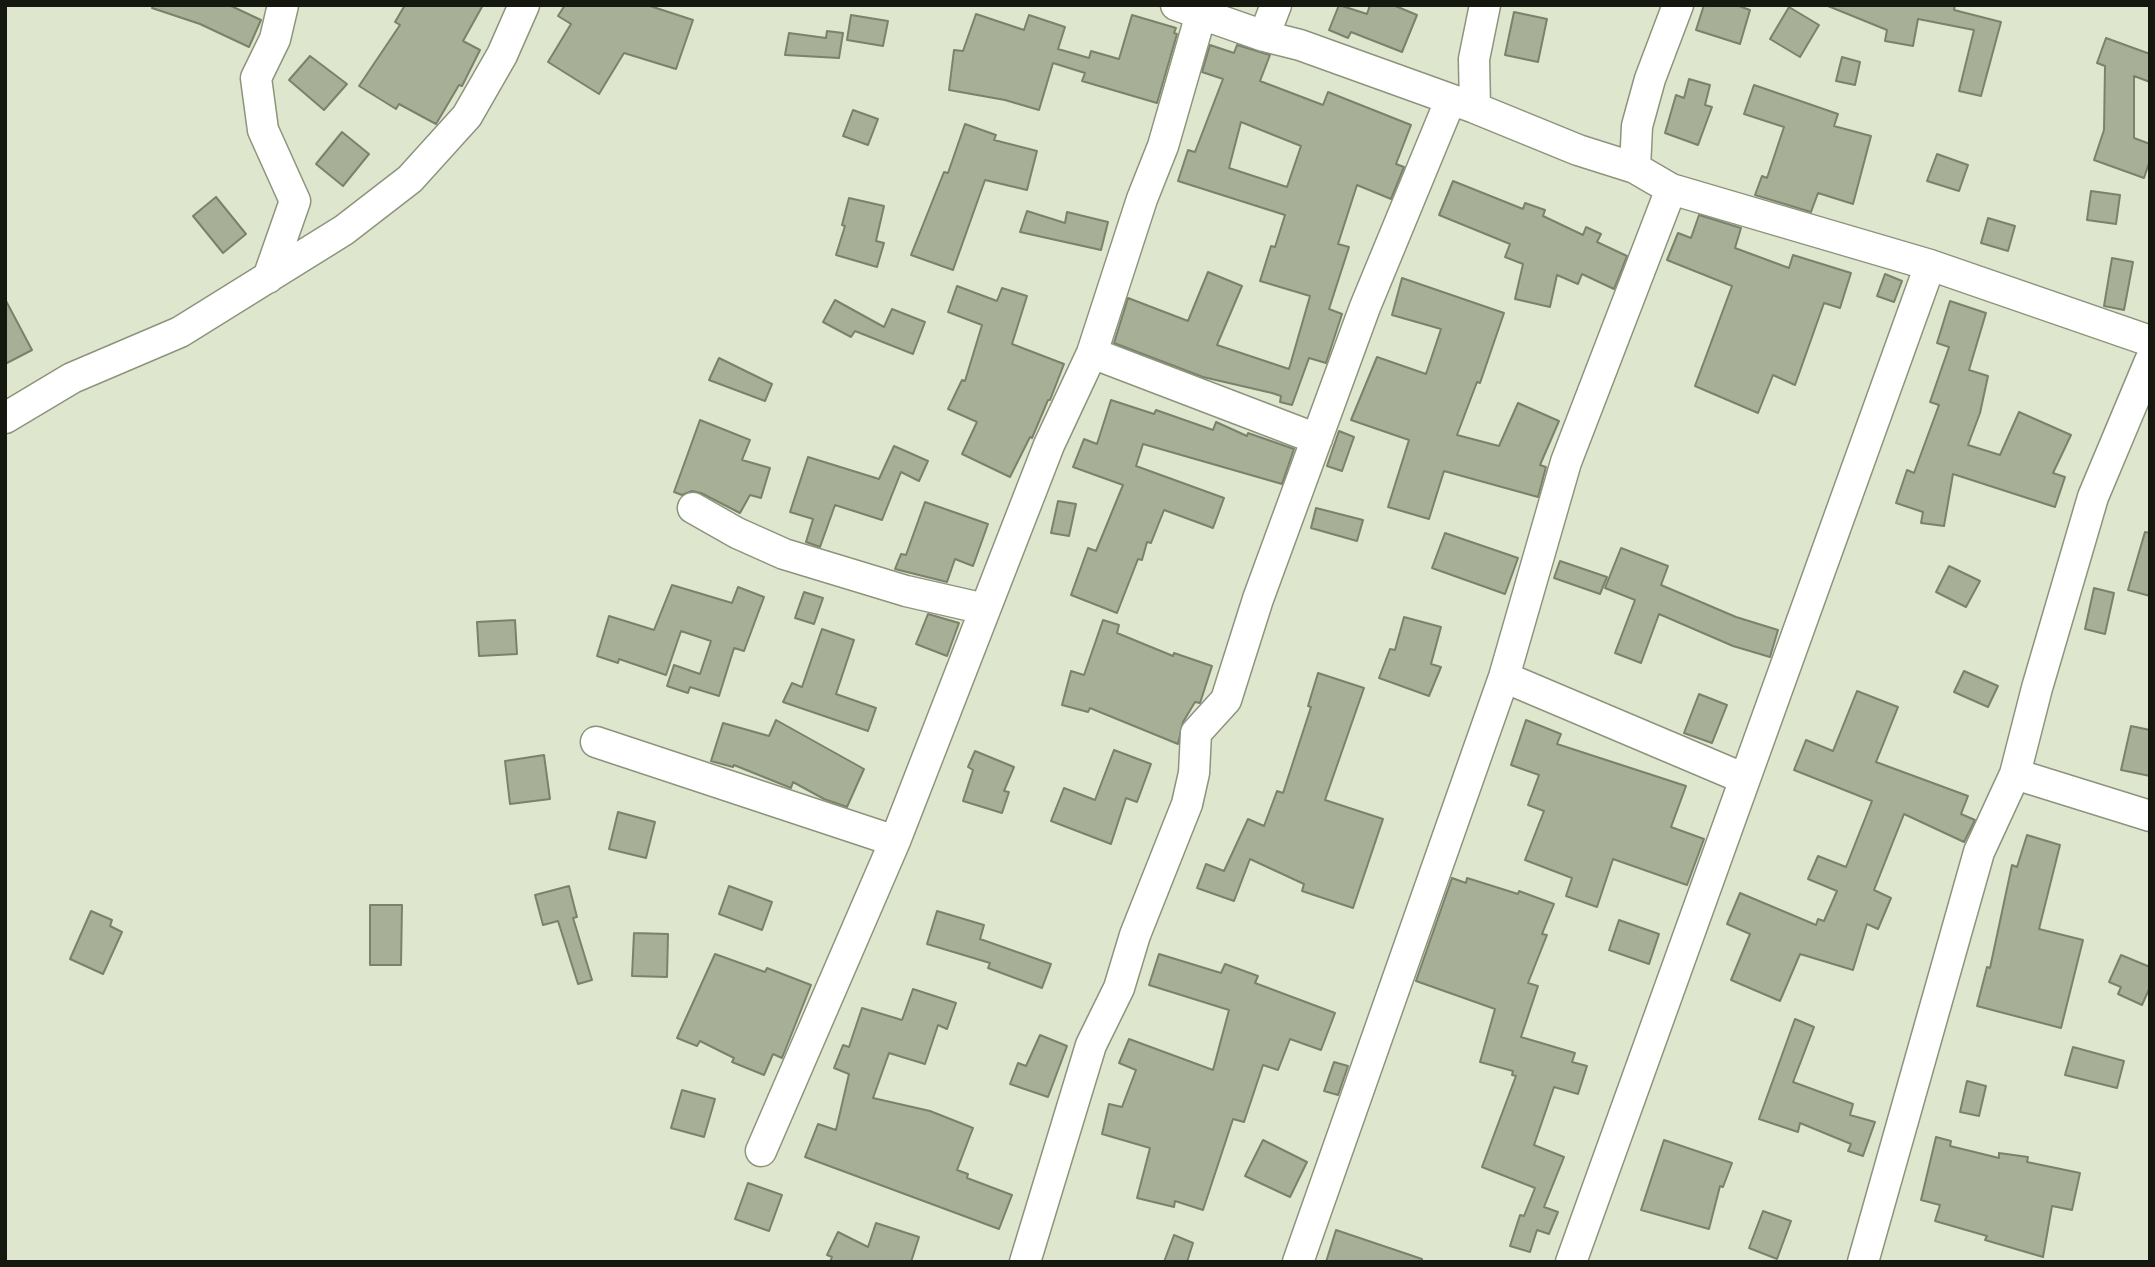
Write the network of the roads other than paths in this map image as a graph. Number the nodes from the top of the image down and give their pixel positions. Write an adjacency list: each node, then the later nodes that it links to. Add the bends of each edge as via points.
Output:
1 (283, 5): 12 (street, via 275,39 256,78 263,130 295,201)
2 (524, 5): 12 (street, via 467,116 434,155 344,230)
3 (1276, 5): 7 (street)
4 (1485, 5): 8 (street)
5 (1678, 5): 9 (street, via 1646,91 1637,126)
6 (1188, 10): 7 (street); 14 (street, via 1163,146)
7 (1264, 36): 8 (street)
8 (1462, 105): 9 (street); 17 (street, via 1365,307)
9 (1635, 168): 10 (street)
10 (1671, 189): 11 (street); 20 (street, via 1566,462)
11 (1930, 264): 13 (street); 23 (street)
12 (268, 278): 16 (street, via 180,332 72,378)
13 (2150, 341)
14 (1092, 353): 17 (street); 19 (street, via 1049,445)
15 (2150, 361): 22 (street, via 2094,497)
16 (5, 418)
17 (1317, 439): 27 (street, via 1226,700 1196,733 1187,804 1119,988 1091,1045)
18 (693, 508): 19 (street, via 784,554)
19 (985, 609): 25 (street)
20 (1504, 677): 23 (street); 28 (street)
21 (596, 742): 25 (street)
22 (2015, 774): 24 (street); 30 (street, via 1979,852)
23 (1745, 779): 29 (street)
24 (2150, 816)
25 (895, 841): 26 (street)
26 (761, 1151)
27 (1025, 1262)
28 (1298, 1262)
29 (1571, 1262)
30 (1863, 1262)

